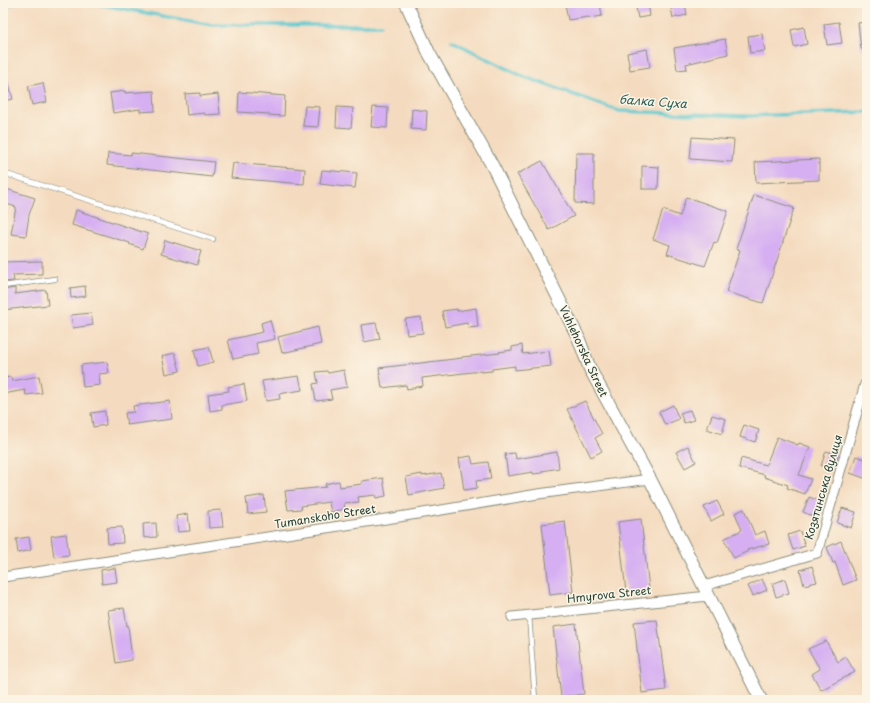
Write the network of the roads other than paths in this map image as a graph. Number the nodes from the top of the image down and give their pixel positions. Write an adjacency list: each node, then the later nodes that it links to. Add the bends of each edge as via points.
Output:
1 (406, 3): 7 (main road, Vuhlehorska Street, via 429,53 492,165 578,337 590,369)
2 (3, 173): 3 (lane)
3 (213, 240)
4 (55, 280): 5 (lane)
5 (3, 286)
6 (865, 384): 9 (street, Козятинська вулиця, via 817,553)
7 (650, 479): 8 (street, Tumanskoho Street); 9 (main road, Vuhlehorska Street)
8 (3, 577)
9 (706, 591): 10 (street, Hmyrova Street); 13 (main road, Vuhlehorska Street)
10 (529, 615): 11 (street, Hmyrova Street); 12 (lane)
11 (512, 617)
12 (535, 700)
13 (761, 700)

